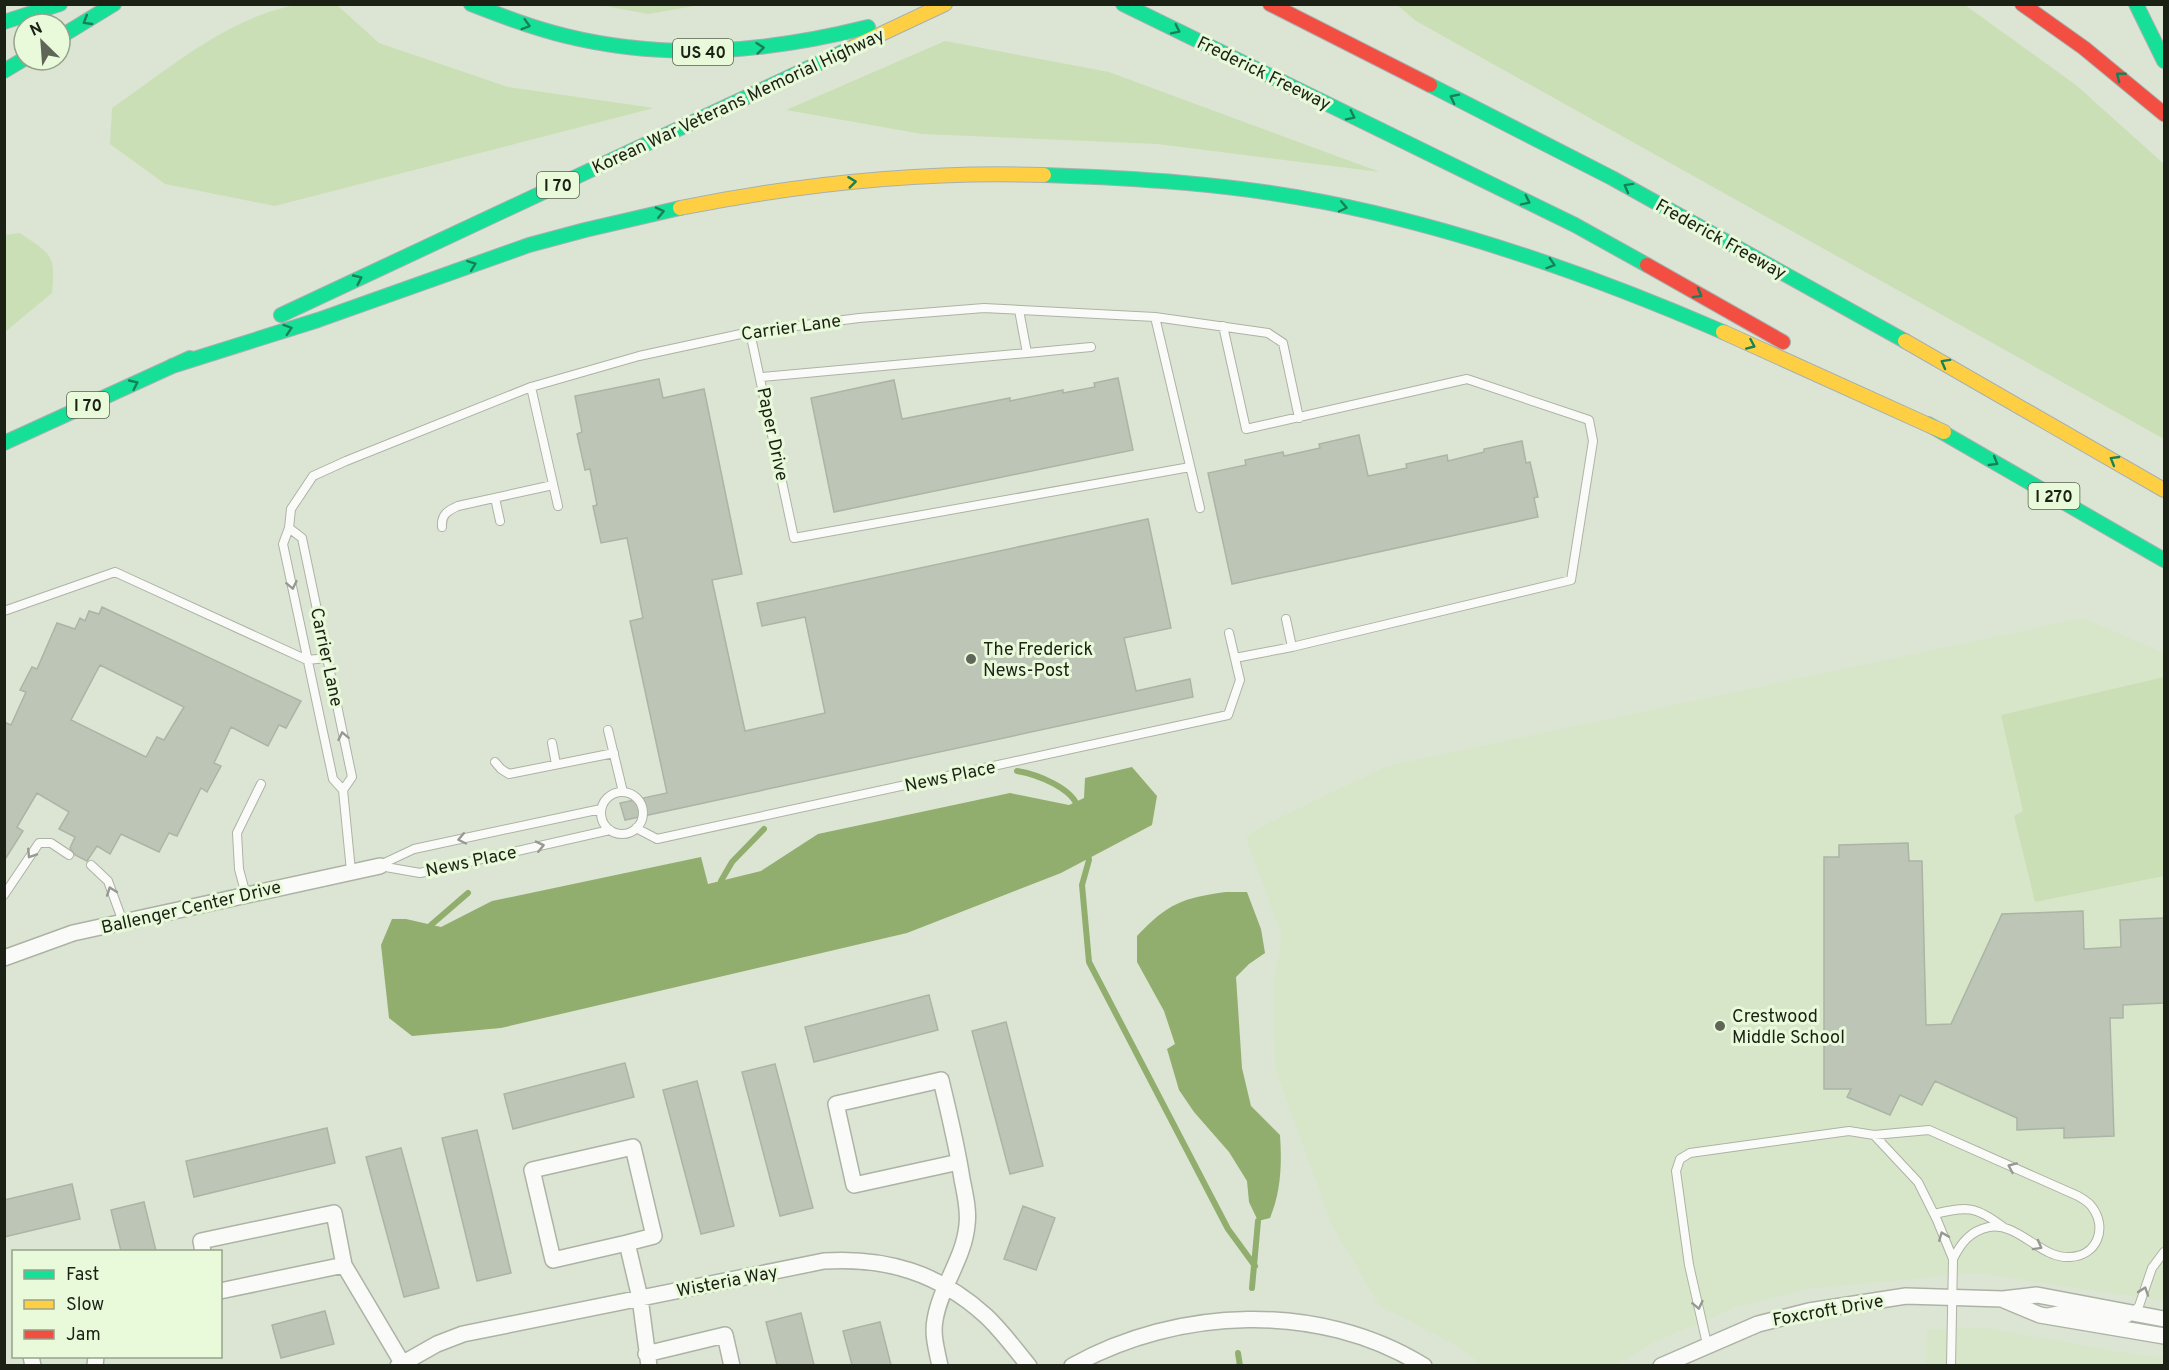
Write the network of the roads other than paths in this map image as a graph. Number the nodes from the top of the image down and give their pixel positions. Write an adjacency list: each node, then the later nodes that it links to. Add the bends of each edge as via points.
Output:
1 (60, 4): 10 (highway)
2 (114, 4): 11 (highway, one-way to 11)
3 (471, 4): 4 (highway, US 40, one-way to 4, via 502,18 564,36 618,47 675,52 786,45 850,33)
4 (935, 4)
5 (945, 4): 20 (highway, Korean War Veterans Memorial Highway / I 70, one-way to 5)
6 (1123, 4): 24 (highway, Frederick Freeway, one-way to 24, via 1575,225)
7 (1269, 4): 28 (highway, Frederick Freeway, one-way to 7, via 1977,381 1611,178)
8 (2022, 4): 13 (highway, one-way to 8, via 2084,48)
9 (2136, 4): 12 (highway)
10 (4, 22)
11 (72, 30)
12 (2164, 61)
13 (2164, 114)
14 (1019, 310): 15 (lane, Carrier Lane); 17 (lane, Carrier Lane, via 984,308 859,318); 19 (lane)
15 (1155, 317): 16 (lane, Carrier Lane); 26 (lane)
16 (1223, 326): 23 (lane, Carrier Lane, via 1269,333 1283,343); 23 (lane, via 1246,429)
17 (750, 332): 21 (lane, Paper Drive); 22 (lane, Carrier Lane, via 639,356)
18 (1091, 347): 19 (lane)
19 (1027, 353): 21 (lane)
20 (172, 366): 24 (highway, one-way to 24, via 479,262 579,231 678,208 863,180 1054,174 1285,195 1389,216 1491,245 1586,276 1690,318); 25 (highway, I 70, one-way to 20)
21 (760, 377): 26 (lane, Paper Drive, via 794,538)
22 (531, 387): 27 (lane); 34 (lane, Carrier Lane, via 313,476 291,508)
23 (1299, 418): 39 (lane, via 1467,379 1589,420 1593,441 1571,580)
24 (1944, 432): 35 (highway, I 270, one-way to 35)
25 (4, 443)
26 (1190, 467): 31 (lane)
27 (553, 485): 29 (lane); 30 (lane)
28 (2164, 490)
29 (495, 498): 32 (lane); 33 (lane, via 447,511)
30 (558, 506)
31 (1200, 508)
32 (500, 521)
33 (442, 527)
34 (289, 528): 41 (lane, Carrier Lane, via 302,538); 42 (lane, Carrier Lane, one-way to 42, via 283,544)
35 (2164, 560)
36 (4, 611): 42 (lane, via 115,572)
37 (1286, 619): 39 (lane)
38 (1229, 633): 40 (lane)
39 (1292, 647): 40 (lane)
40 (1235, 657): 52 (lane, News Place, via 1240,680 1228,715 657,839)
41 (327, 658): 42 (lane); 49 (lane, Carrier Lane, one-way to 41, via 352,777)
42 (308, 660): 49 (lane, Carrier Lane, via 333,779)
43 (609, 730): 45 (lane)
44 (552, 743): 47 (lane)
45 (614, 753): 47 (lane); 50 (lane)
46 (495, 762): 47 (lane, via 509,774)
47 (556, 764)
48 (261, 784): 59 (lane, via 237,833 239,869)
49 (343, 790): 57 (lane, Carrier Lane)
50 (623, 792): 51 (lane, via 613,794); 52 (lane, via 639,802 642,820)
51 (601, 809): 53 (lane, via 604,825); 56 (lane, News Place, one-way to 56, via 414,849)
52 (636, 828): 53 (lane, via 628,833)
53 (610, 831): 56 (lane, News Place, one-way to 53, via 420,873)
54 (69, 855): 58 (lane, one-way to 58, via 51,843 39,843)
55 (91, 865): 60 (lane, one-way to 55, via 108,881)
56 (380, 866): 57 (street, Ballenger Center Drive)
57 (351, 871): 59 (street, Ballenger Center Drive)
58 (4, 895)
59 (246, 895): 60 (street, Ballenger Center Drive)
60 (123, 922): 61 (street, Ballenger Center Drive, via 73,933)
61 (4, 958)
62 (1874, 1134): 64 (lane, via 1918,1182); 65 (lane, one-way to 62, via 2052,1254 2068,1258 2095,1246 2100,1233 2099,1219 2091,1205 2078,1196 1929,1130); 80 (lane, one-way to 80, via 1849,1131 1690,1153 1680,1159 1676,1171 1689,1265)
63 (959, 1162): 63 (street, via 941,1080 836,1104 854,1185); 71 (street, via 967,1224 962,1251)
64 (1934, 1214): 65 (lane, via 1971,1209 1985,1213); 69 (lane, one-way to 64)
65 (2003, 1227): 69 (lane, via 1972,1233)
66 (627, 1243): 66 (street, via 654,1236 633,1147 532,1170 553,1260); 74 (street)
67 (203, 1250): 70 (street, via 201,1241 334,1213)
68 (2164, 1252): 76 (lane, one-way to 68, via 2152,1268)
69 (1953, 1259): 73 (lane)
70 (345, 1265): 72 (street); 82 (street)
71 (946, 1286): 74 (street, Wisteria Way, via 890,1265 850,1260); 84 (street, via 935,1319); 85 (street, Wisteria Way, via 985,1315)
72 (222, 1292)
73 (1953, 1297): 75 (street, Foxcroft Drive); 80 (street, Foxcroft Drive, via 1906,1296 1809,1311 1758,1324); 89 (lane)
74 (640, 1298): 81 (street); 82 (street, Wisteria Way, via 463,1334)
75 (2003, 1299): 76 (street, Foxcroft Drive, via 2037,1295); 77 (street, Foxcroft Drive)
76 (2133, 1313): 77 (lane, via 2128,1318 2102,1318 2060,1310); 78 (street, Foxcroft Drive)
77 (2040, 1315): 79 (street, Foxcroft Drive)
78 (2164, 1319)
79 (2164, 1336)
80 (1707, 1344): 88 (street, Foxcroft Drive)
81 (647, 1360): 83 (street, via 725,1335)
82 (401, 1365)
83 (732, 1365)
84 (940, 1365)
85 (1029, 1365)
86 (1072, 1365): 87 (street, via 1147,1334 1227,1319 1319,1325 1369,1339)
87 (1424, 1365)
88 (1661, 1365)
89 (1951, 1365)

